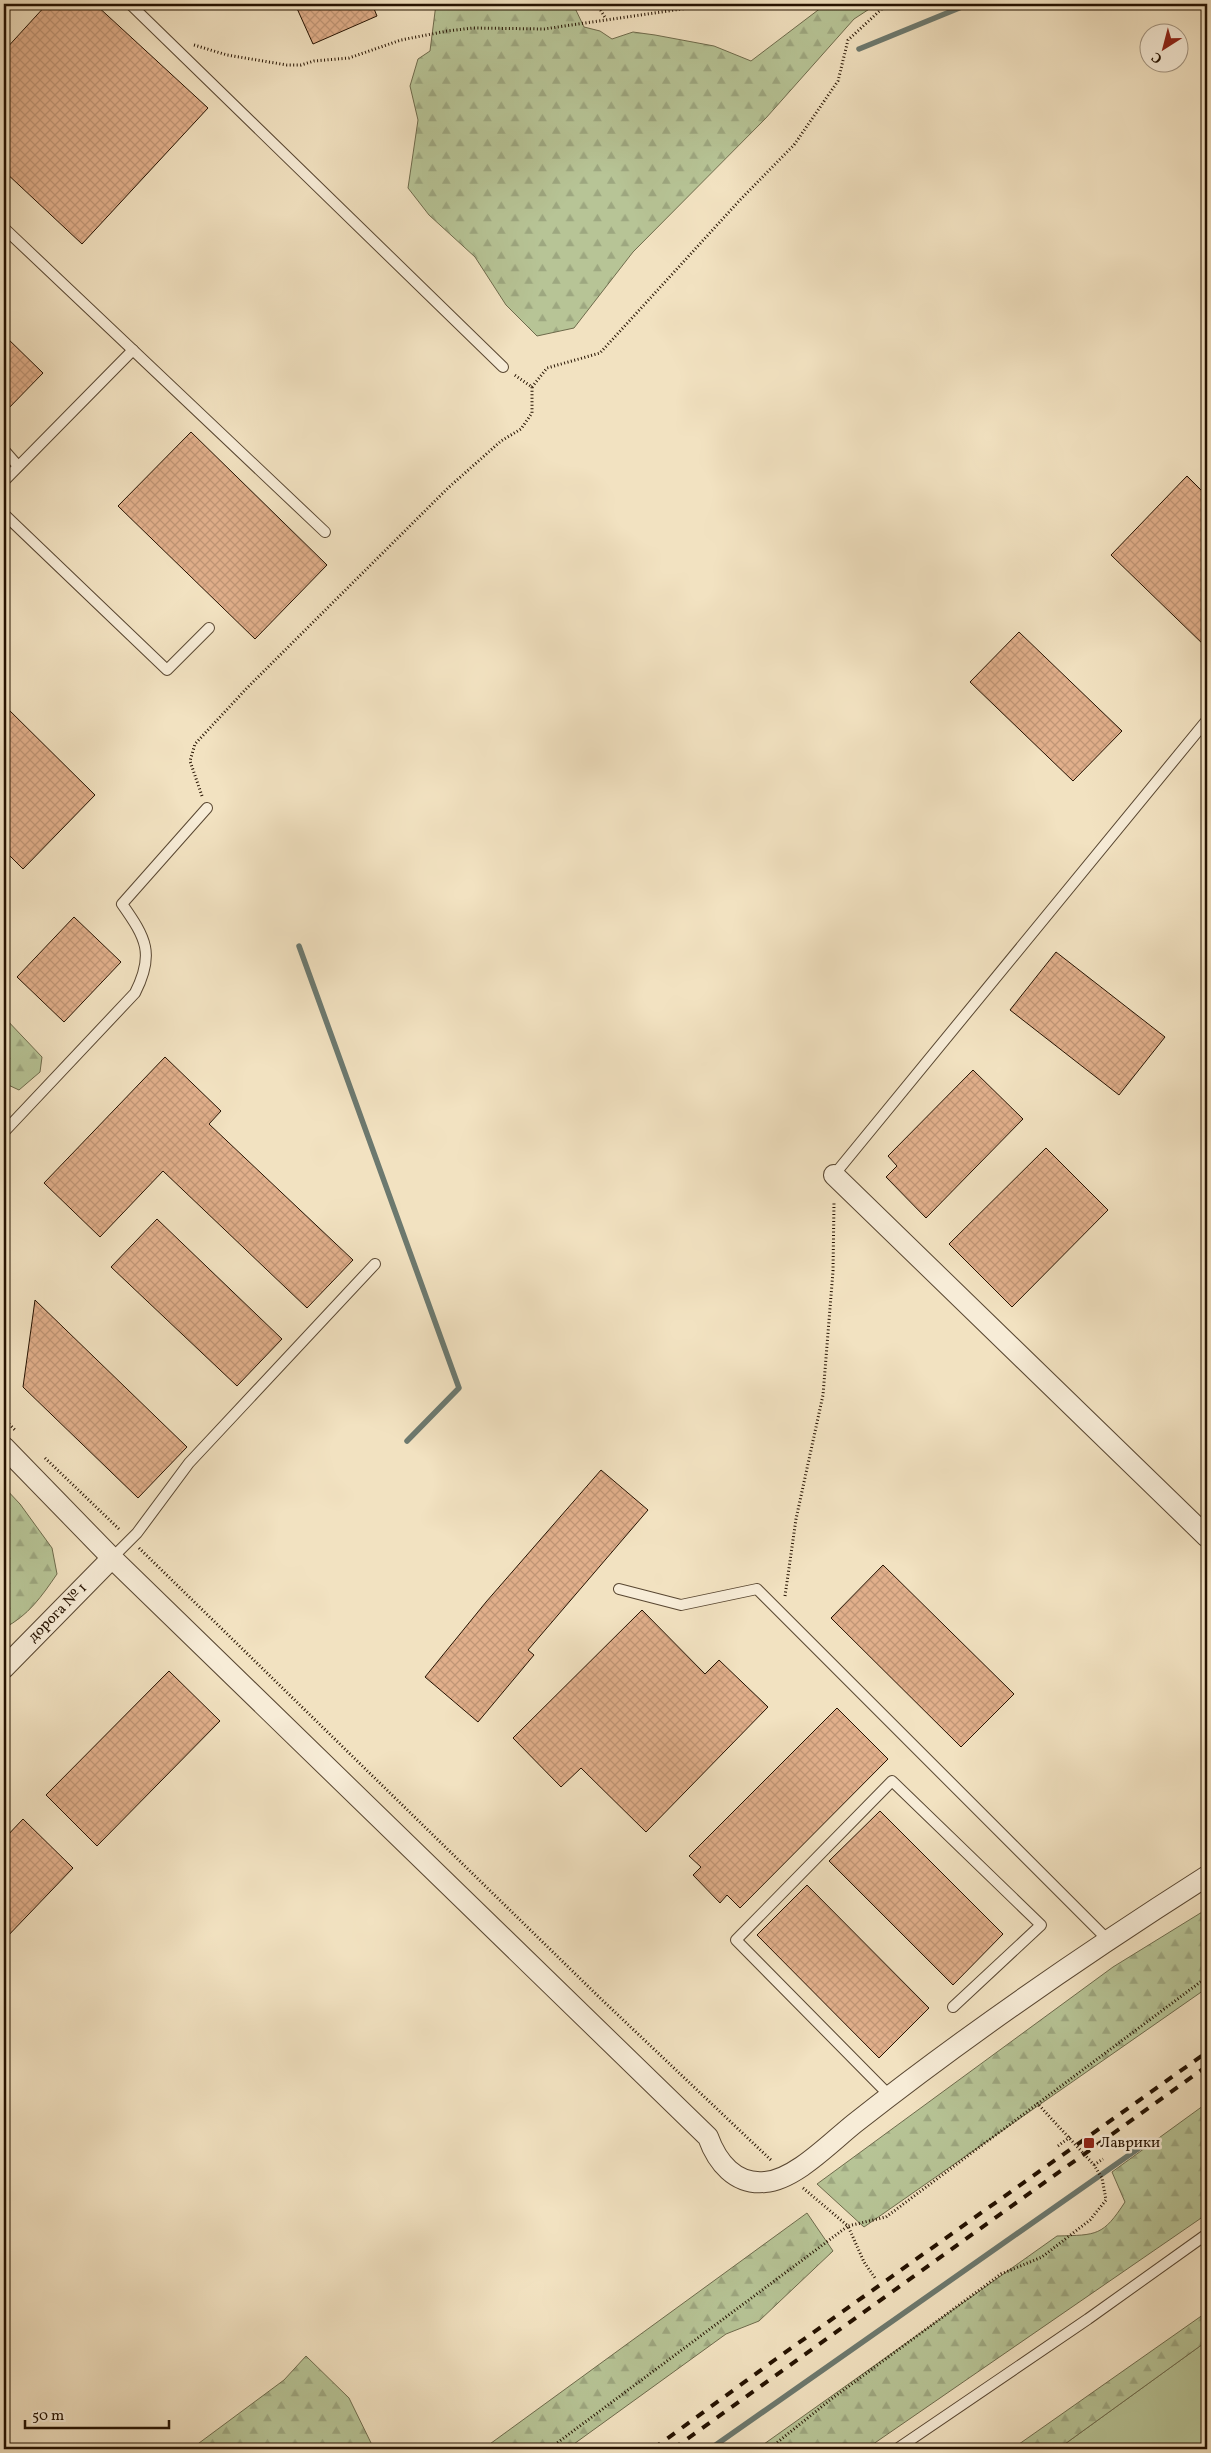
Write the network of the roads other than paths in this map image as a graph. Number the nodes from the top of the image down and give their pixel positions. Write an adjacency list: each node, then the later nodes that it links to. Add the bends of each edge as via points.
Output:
1 (130, 4): 4 (lane)
2 (4, 228): 3 (lane)
3 (133, 350): 6 (lane); 9 (lane)
4 (503, 367)
5 (4, 450): 6 (lane)
6 (18, 466): 7 (lane)
7 (4, 481)
8 (4, 514): 10 (lane, via 167,670)
9 (325, 532)
10 (209, 628)
11 (1207, 720): 14 (lane)
12 (207, 808): 13 (lane, via 122,904 145,939 144,975 135,993)
13 (4, 1132)
14 (834, 1175): 17 (street)
15 (375, 1264): 18 (lane, via 188,1463 130,1540)
16 (4, 1448): 18 (street)
17 (1207, 1537)
18 (112, 1558): 20 (street, дорога № 1); 25 (street, via 708,2137 715,2155 726,2169 741,2178 764,2183 788,2176)
19 (619, 1589): 23 (lane, via 681,1605 757,1589)
20 (13, 1651): 21 (street, дорога № 1)
21 (4, 1668)
22 (1207, 1876): 23 (street)
23 (1107, 1939): 25 (street)
24 (953, 2008): 25 (lane, via 1041,1925 892,1780 736,1940)
25 (890, 2096)
26 (1207, 2234): 27 (lane, via 1088,2320)
27 (897, 2449)

